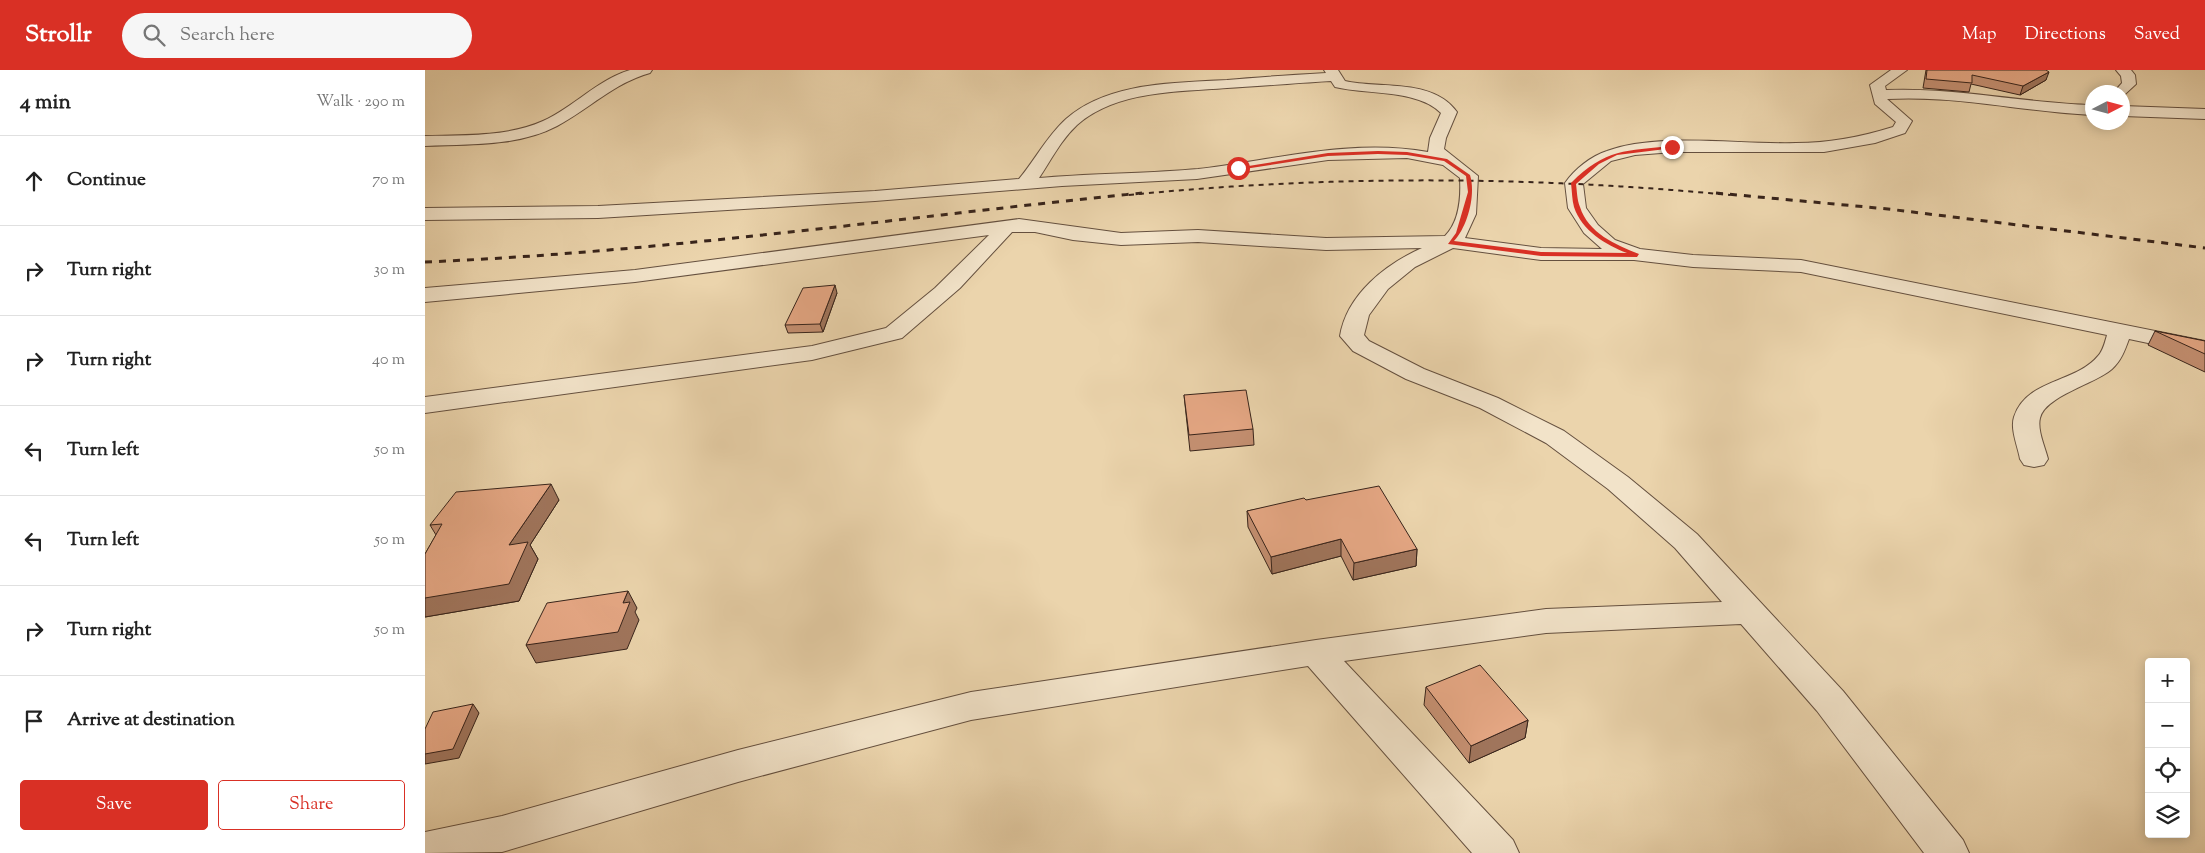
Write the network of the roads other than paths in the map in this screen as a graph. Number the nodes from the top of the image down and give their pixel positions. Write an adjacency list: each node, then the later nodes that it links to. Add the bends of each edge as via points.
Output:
1 (645, 70): 10 (street, via 621,77 564,116 533,130)
2 (1900, 70): 6 (street, via 1877,85)
3 (2123, 70): 5 (street, via 2128,76)
4 (1334, 73): 11 (street, via 1340,84 1351,88 1407,93 1433,98 1443,104 1449,112 1448,119 1436,137 1436,151); 12 (street, via 1172,88 1126,96 1081,115 1047,150 1039,167)
5 (2128, 85)
6 (1880, 95): 7 (street, via 1912,94); 16 (street, via 1880,101 1904,121 1899,130 1881,138 1805,147 1672,147 1616,154 1598,163 1574,183 1577,208 1591,229 1608,244)
7 (2085, 110)
8 (2130, 111): 9 (street)
9 (2205, 114)
10 (425, 141)
11 (1446, 160): 12 (street, via 1407,153 1328,155 1197,174); 15 (street, via 1469,176 1470,192 1459,233)
12 (1024, 185): 13 (street, via 644,210)
13 (425, 214)
14 (1007, 226): 15 (street, via 1035,226 1121,239 1199,236 1326,244); 17 (street, via 753,262); 20 (street, via 977,261 933,303 893,333 812,353)
15 (1450, 242): 16 (street, via 1541,254); 22 (street, via 1407,263 1377,289 1358,310 1352,336 1361,346 1415,374 1489,403 1555,437 1618,483 1686,541)
16 (1637, 255): 18 (street, via 1801,266)
17 (427, 297)
18 (2120, 332): 19 (street); 21 (street, via 2106,363 2032,405 2027,419)
19 (2205, 348)
20 (425, 405)
21 (2034, 459)
22 (1748, 612): 23 (street, via 1546,622); 26 (street, via 1830,701)
23 (1316, 652): 24 (street, via 971,706 747,763 502,834); 25 (street)
24 (425, 850)
25 (1499, 853)
26 (1949, 853)

